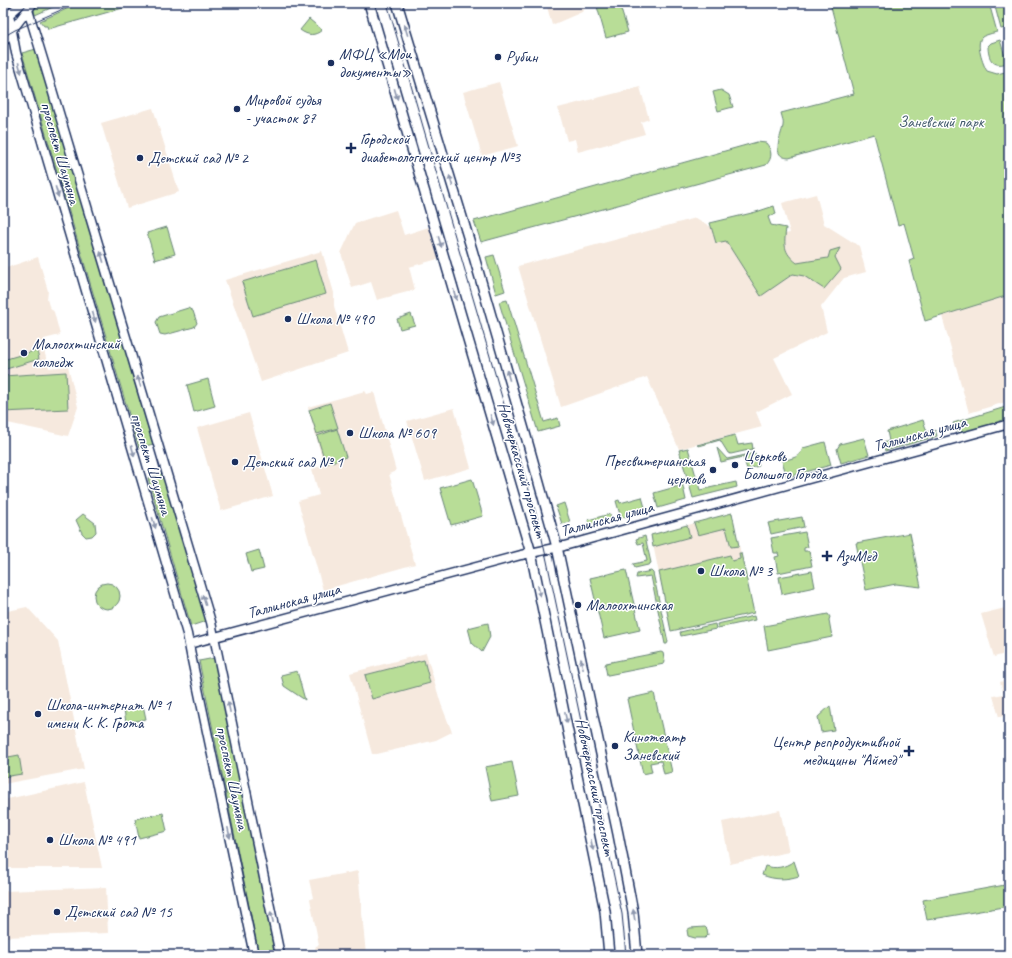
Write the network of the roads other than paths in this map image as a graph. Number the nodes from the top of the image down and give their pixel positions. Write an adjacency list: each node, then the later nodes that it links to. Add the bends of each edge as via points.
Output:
1 (22, 3): 6 (street)
2 (34, 3): 5 (street)
3 (369, 3): 13 (main road, Новочеркасский проспект, one-way to 13)
4 (397, 3): 12 (main road, Новочеркасский проспект, one-way to 4, via 528,440)
5 (28, 10): 7 (street); 9 (street, проспект Шаумяна)
6 (6, 18): 7 (street); 8 (street, проспект Шаумяна)
7 (20, 20): 8 (street); 9 (street)
8 (12, 30): 10 (street); 15 (street, проспект Шаумяна, one-way to 15, via 16,53)
9 (35, 30): 14 (street, проспект Шаумяна, one-way to 9)
10 (3, 42)
11 (1009, 424): 12 (street, Таллинская улица)
12 (557, 547): 13 (street, Таллинская улица); 19 (main road, Новочеркасский проспект, one-way to 12, via 635,924 618,834)
13 (531, 553): 14 (street, Таллинская улица); 18 (main road, Новочеркасский проспект, one-way to 18, via 604,903)
14 (214, 637): 15 (street, Таллинская улица); 17 (street, проспект Шаумяна, one-way to 14)
15 (189, 644): 16 (street, проспект Шаумяна, one-way to 16)
16 (254, 955)
17 (280, 955)
18 (609, 955)
19 (637, 955)

